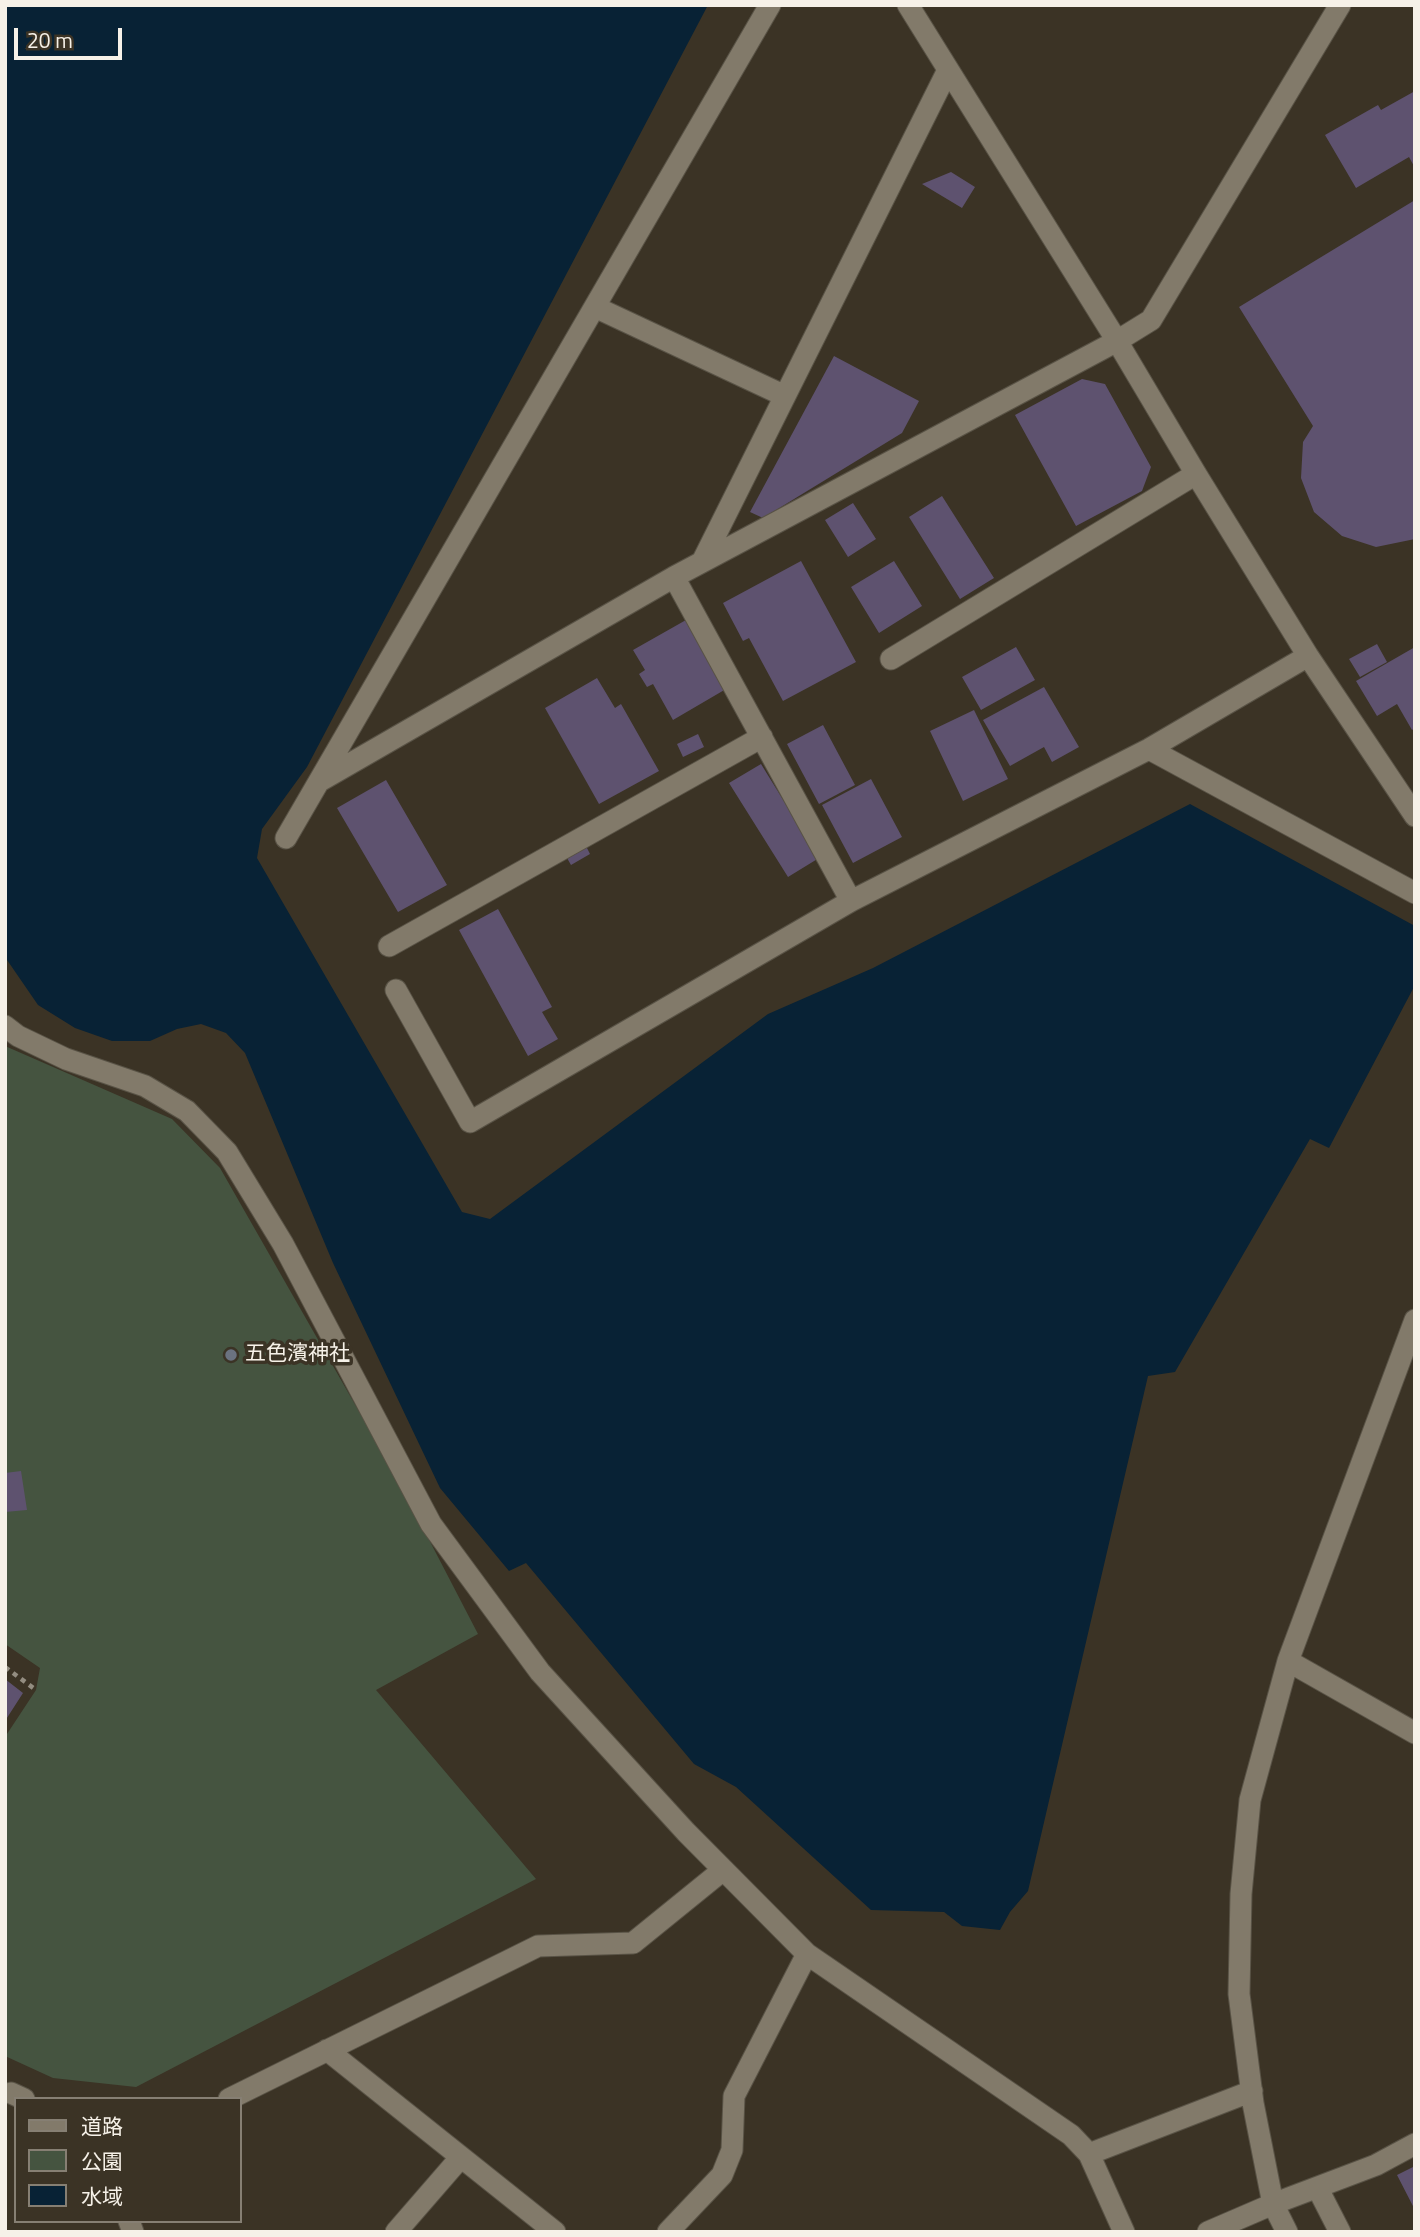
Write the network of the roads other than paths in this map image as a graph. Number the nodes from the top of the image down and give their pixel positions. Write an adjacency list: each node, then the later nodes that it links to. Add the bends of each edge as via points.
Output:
1 (770, 5): 5 (street)
2 (908, 5): 4 (street)
3 (1340, 5): 6 (street, via 1151,320)
4 (948, 70): 6 (street); 7 (street)
5 (595, 307): 7 (street); 15 (street)
6 (1117, 341): 8 (street); 9 (street)
7 (785, 397): 9 (street)
8 (1196, 474): 11 (street); 12 (street)
9 (702, 562): 10 (street)
10 (674, 577): 13 (street); 15 (street)
11 (1308, 656): 14 (street); 16 (street)
12 (891, 659)
13 (762, 737): 19 (street); 20 (street)
14 (1149, 748): 18 (street); 19 (street)
15 (320, 781): 17 (street)
16 (1415, 816)
17 (286, 838)
18 (1415, 893)
19 (852, 901): 21 (street, via 470,1122)
20 (388, 946)
21 (396, 990)
22 (5, 1026): 26 (street, via 66,1059 145,1086 187,1111 227,1152 283,1244 431,1524 540,1672)
23 (1415, 1320): 24 (street)
24 (1288, 1661): 25 (street); 29 (street, via 1250,1800 1241,1894 1239,1994)
25 (1415, 1733)
26 (723, 1870): 27 (street); 28 (street, via 633,1943 538,1946)
27 (807, 1954): 32 (street, via 1060,2127); 39 (street, via 734,2096 732,2150 722,2175)
28 (327, 2050): 30 (street); 33 (street)
29 (1252, 2091): 32 (street); 35 (street)
30 (233, 2097)
31 (1415, 2144): 34 (street)
32 (1089, 2154): 40 (street)
33 (461, 2157): 37 (street); 38 (street)
34 (1318, 2189): 35 (street); 43 (street)
35 (1273, 2204): 36 (street); 42 (street)
36 (1238, 2227): 41 (street)
37 (396, 2232)
38 (555, 2232)
39 (668, 2232)
40 (1124, 2232)
41 (1209, 2232)
42 (1287, 2232)
43 (1340, 2232)

